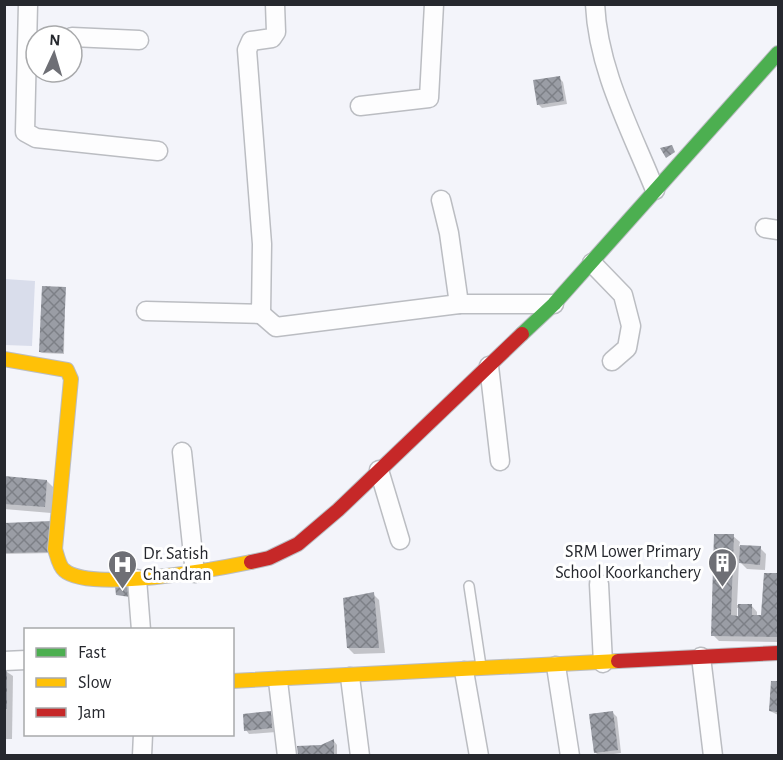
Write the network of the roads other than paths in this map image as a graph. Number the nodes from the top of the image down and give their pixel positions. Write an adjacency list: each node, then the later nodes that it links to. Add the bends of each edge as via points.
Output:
1 (28, 4): 5 (street)
2 (275, 4): 18 (street, via 276,32 272,38 252,41 247,50 262,244)
3 (434, 4): 10 (street, via 429,98)
4 (594, 4): 12 (street, via 609,83)
5 (31, 24)
6 (84, 38): 7 (street)
7 (139, 40)
8 (778, 53): 12 (street)
9 (29, 84): 11 (street, via 25,132 36,138)
10 (360, 106)
11 (158, 151)
12 (655, 190): 14 (street)
13 (441, 200): 15 (street, via 450,233)
14 (592, 263): 16 (street); 20 (street, via 622,295 631,326 627,348)
15 (459, 304): 16 (street); 18 (street, via 276,327)
16 (554, 304): 21 (street)
17 (146, 311): 18 (street)
18 (261, 315)
19 (4, 359): 27 (street, via 57,366 67,370 71,379 55,549 62,569 75,577)
20 (612, 361)
21 (489, 366): 23 (street); 24 (street)
22 (182, 452): 26 (street)
23 (500, 461)
24 (379, 471): 25 (street); 26 (street, via 298,544 269,558)
25 (400, 540)
26 (195, 573): 27 (street)
27 (137, 579): 30 (street)
28 (599, 584): 35 (street)
29 (469, 586): 37 (lane)
30 (141, 628)
31 (778, 653): 32 (street)
32 (701, 657): 35 (street); 47 (street)
33 (24, 660): 34 (street)
34 (4, 662)
35 (603, 663): 36 (street)
36 (556, 666): 37 (street); 46 (street)
37 (473, 671): 38 (street); 45 (street)
38 (350, 677): 40 (street); 44 (street)
39 (234, 681): 40 (street)
40 (278, 681): 43 (street)
41 (143, 736): 42 (street)
42 (142, 756)
43 (287, 756)
44 (360, 756)
45 (479, 756)
46 (570, 756)
47 (713, 756)

